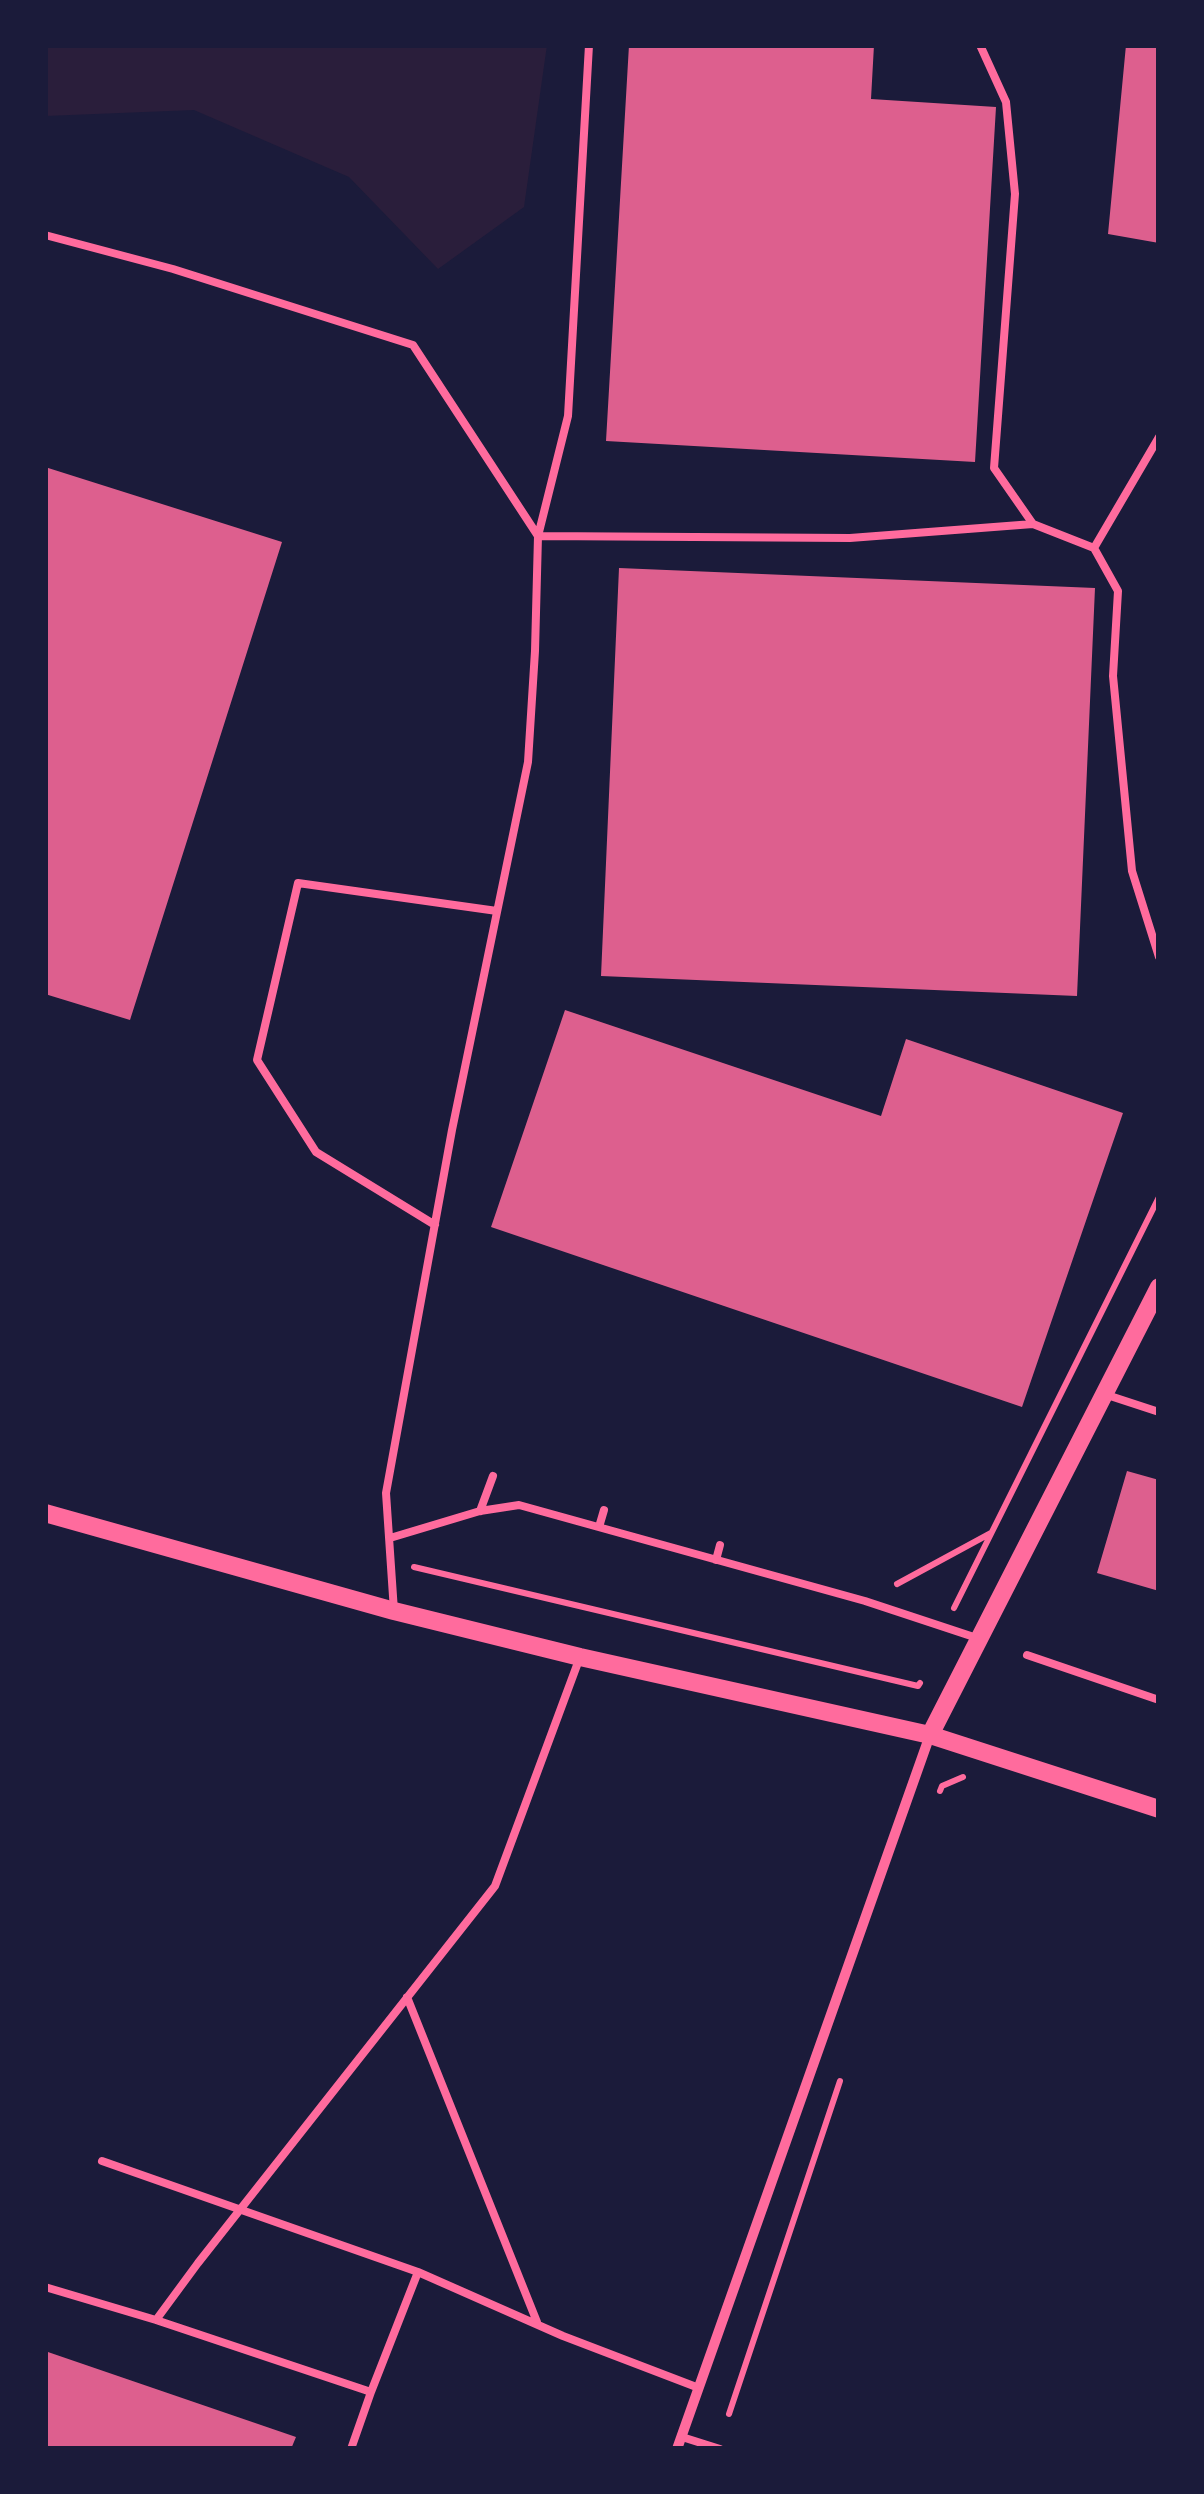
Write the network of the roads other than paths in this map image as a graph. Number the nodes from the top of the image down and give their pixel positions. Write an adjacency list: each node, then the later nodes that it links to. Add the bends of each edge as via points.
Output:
1 (589, 45): 6 (lane, via 568,416)
2 (980, 45): 5 (lane, via 1006,102 1016,194 994,468)
3 (45, 235): 6 (lane, via 414,344)
4 (1159, 437): 7 (lane)
5 (1033, 524): 6 (lane, via 850,538); 7 (lane)
6 (538, 536): 8 (lane, via 528,762)
7 (1094, 548): 9 (lane, via 1118,592 1113,676 1132,872)
8 (497, 911): 10 (lane); 10 (lane, via 298,883 257,1060 316,1152)
9 (1159, 957)
10 (434, 1225): 19 (lane, via 386,1493)
11 (1159, 1287): 12 (street)
12 (1104, 1394): 13 (lane); 25 (street)
13 (1159, 1412)
14 (493, 1476): 16 (lane)
15 (604, 1510): 18 (lane)
16 (480, 1511): 18 (lane, via 519,1505); 19 (lane)
17 (45, 1513): 24 (street)
18 (599, 1527): 21 (lane)
19 (390, 1538): 24 (lane)
20 (720, 1545): 21 (lane)
21 (716, 1560): 23 (lane)
22 (835, 1580): 23 (lane)
23 (830, 1591): 25 (lane)
24 (394, 1611): 27 (street)
25 (979, 1639): 29 (street)
26 (1027, 1655): 28 (lane)
27 (580, 1657): 29 (street); 31 (lane, via 495,1886)
28 (1159, 1700)
29 (930, 1735): 30 (street); 38 (street)
30 (1159, 1808)
31 (407, 1997): 33 (lane); 37 (lane)
32 (102, 2161): 33 (lane)
33 (240, 2210): 34 (lane); 36 (lane)
34 (418, 2272): 37 (lane); 39 (lane)
35 (45, 2287): 36 (lane)
36 (156, 2320): 39 (lane)
37 (537, 2323): 38 (lane)
38 (699, 2388): 40 (street)
39 (371, 2392): 41 (lane)
40 (682, 2437): 42 (street); 43 (lane)
41 (351, 2449)
42 (677, 2449)
43 (720, 2449)

